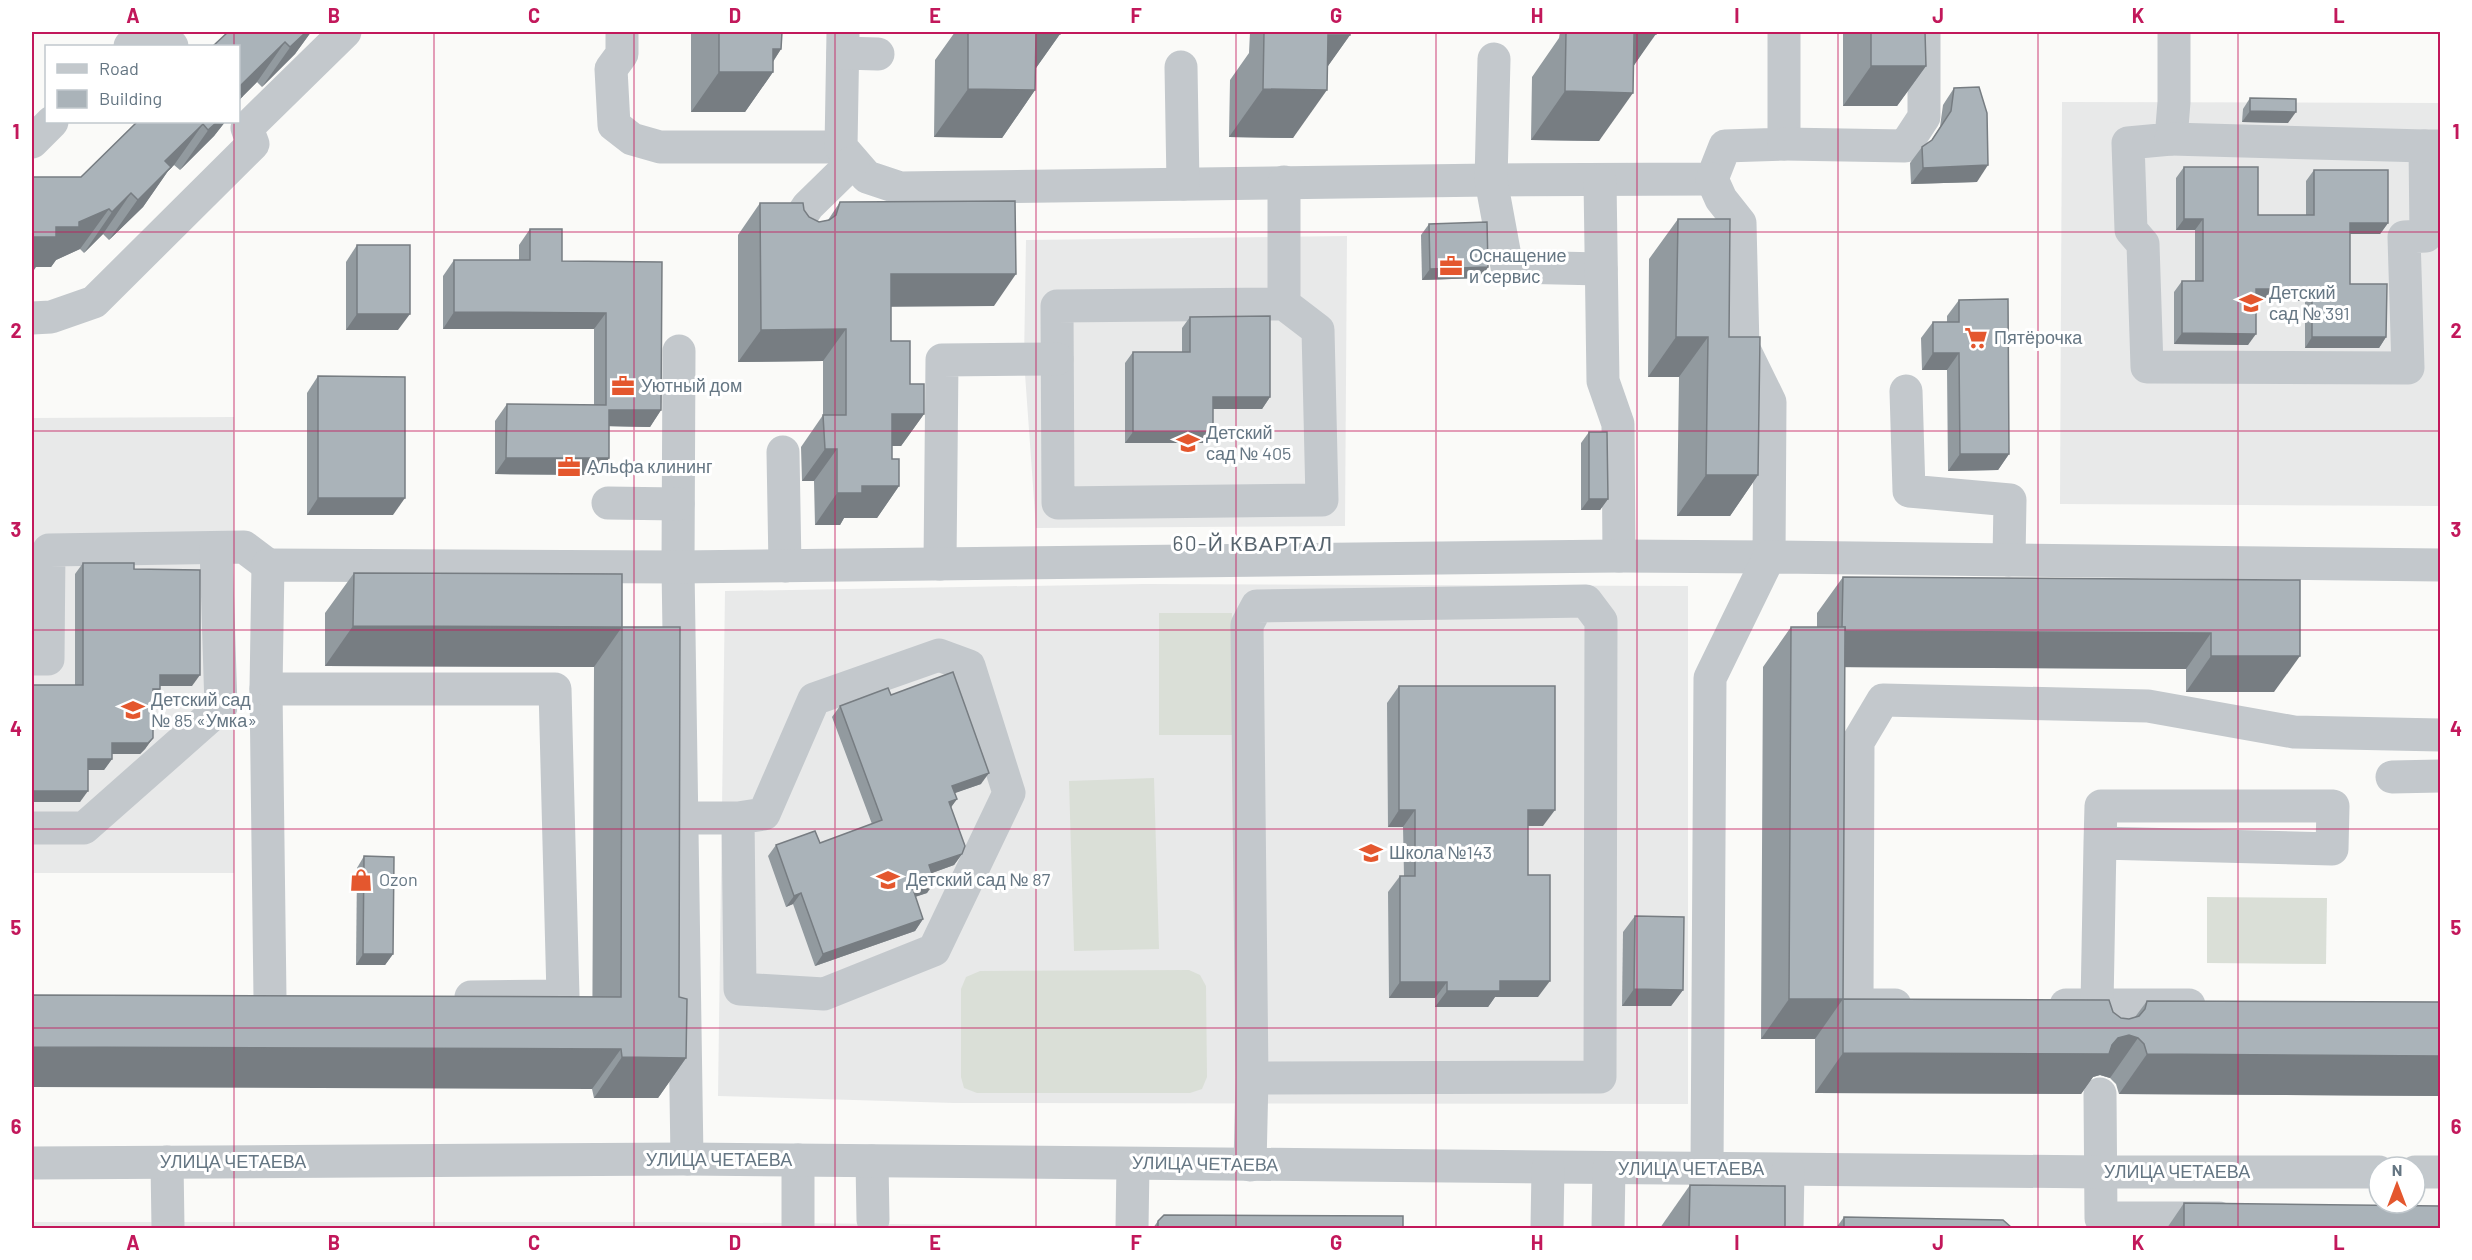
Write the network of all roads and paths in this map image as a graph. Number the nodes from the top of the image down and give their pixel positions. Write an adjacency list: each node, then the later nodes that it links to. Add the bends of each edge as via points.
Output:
1 (145, 32): 9 (street)
2 (157, 32): 10 (street)
3 (345, 32): 14 (street)
4 (622, 32): 20 (street, via 622,54 611,69 614,125 632,139 660,147)
5 (1784, 32): 18 (street)
6 (1924, 32): 18 (street, via 1924,117 1905,146)
7 (2174, 32): 16 (street)
8 (843, 42): 11 (street); 20 (street)
9 (131, 45)
10 (171, 45)
11 (878, 54)
12 (1494, 60): 22 (street)
13 (1181, 67): 25 (street)
14 (243, 121): 29 (street, via 254,144 94,302 51,317)
15 (51, 123): 17 (street)
16 (2171, 139): 19 (street); 19 (street, via 2128,143 2131,230 2143,243 2147,367 2408,368 2404,237 2426,236)
17 (32, 142)
18 (1784, 144): 21 (street, via 1725,146)
19 (2433, 146)
20 (847, 154): 25 (street, via 867,177 900,188); 26 (street, via 802,215)
21 (1712, 179): 23 (street); 38 (street, via 1721,199 1740,223 1743,347 1770,402)
22 (1491, 180): 23 (street); 24 (street); 27 (street, via 1508,267)
23 (1600, 180): 27 (street)
24 (1284, 182): 25 (street); 28 (street)
25 (1182, 184)
26 (799, 234)
27 (1601, 269): 37 (street, via 1603,381 1618,424)
28 (1284, 304): 31 (street, via 1057,306); 31 (street, via 1318,330 1322,500 1058,503)
29 (32, 318)
30 (679, 351): 35 (street)
31 (1057, 359): 40 (street, via 942,360)
32 (1906, 391): 39 (street, via 1909,490 2010,500)
33 (783, 452): 43 (street)
34 (608, 503): 35 (street)
35 (678, 504): 44 (street)
36 (216, 548): 41 (street, via 244,547); 45 (street, via 49,550 48,659); 52 (street, via 221,707 84,828)
37 (1619, 556): 38 (street); 40 (street)
38 (1769, 557): 39 (street); 72 (street, via 1710,678)
39 (2010, 560): 42 (street)
40 (940, 564): 43 (street)
41 (268, 565): 44 (street); 46 (street)
42 (2440, 565)
43 (785, 566): 44 (street)
44 (678, 567): 50 (street)
45 (32, 659)
46 (266, 689): 54 (street, via 555,689 563,996); 55 (street, via 282,998)
47 (2440, 735): 56 (street, via 2294,732 2148,706 1883,700 1857,742 1857,1005)
48 (2440, 776): 49 (street)
49 (2392, 777)
50 (681, 818): 51 (street); 63 (street)
51 (738, 818): 51 (street, via 740,989 824,994 934,950 1009,793 969,666 939,655 814,699 764,814)
52 (32, 828)
53 (2100, 843): 53 (street, via 2101,806 2333,806 2332,849); 58 (street)
54 (446, 997)
55 (235, 998)
56 (1926, 1005)
57 (2040, 1005): 58 (street)
58 (2097, 1005): 59 (street); 60 (street)
59 (2216, 1005)
60 (2100, 1041)
61 (1252, 1078): 61 (street, via 1247,625 1257,606 1586,601 1601,621 1600,1077); 69 (street)
62 (2100, 1094): 74 (street)
63 (687, 1159): 64 (street, УЛИЦА ЧЕТАЕВА); 66 (street, УЛИЦА ЧЕТАЕВА)
64 (798, 1160): 65 (street, УЛИЦА ЧЕТАЕВА); 80 (street)
65 (873, 1161): 68 (street, УЛИЦА ЧЕТАЕВА); 77 (street)
66 (167, 1162): 67 (street, УЛИЦА ЧЕТАЕВА); 79 (street)
67 (32, 1163)
68 (1133, 1164): 69 (street, УЛИЦА ЧЕТАЕВА); 81 (street)
69 (1250, 1165): 70 (street, УЛИЦА ЧЕТАЕВА)
70 (1548, 1168): 71 (street, УЛИЦА ЧЕТАЕВА); 82 (street)
71 (1609, 1168): 72 (street, УЛИЦА ЧЕТАЕВА); 83 (street)
72 (1707, 1169): 73 (street, УЛИЦА ЧЕТАЕВА)
73 (1788, 1170): 74 (street, УЛИЦА ЧЕТАЕВА); 84 (street)
74 (2101, 1172): 75 (street, УЛИЦА ЧЕТАЕВА); 78 (street)
75 (2367, 1172)
76 (2254, 1218): 78 (street)
77 (873, 1220)
78 (2101, 1223)
79 (168, 1228)
80 (798, 1228)
81 (1132, 1228)
82 (1547, 1228)
83 (1608, 1228)
84 (1787, 1228)

